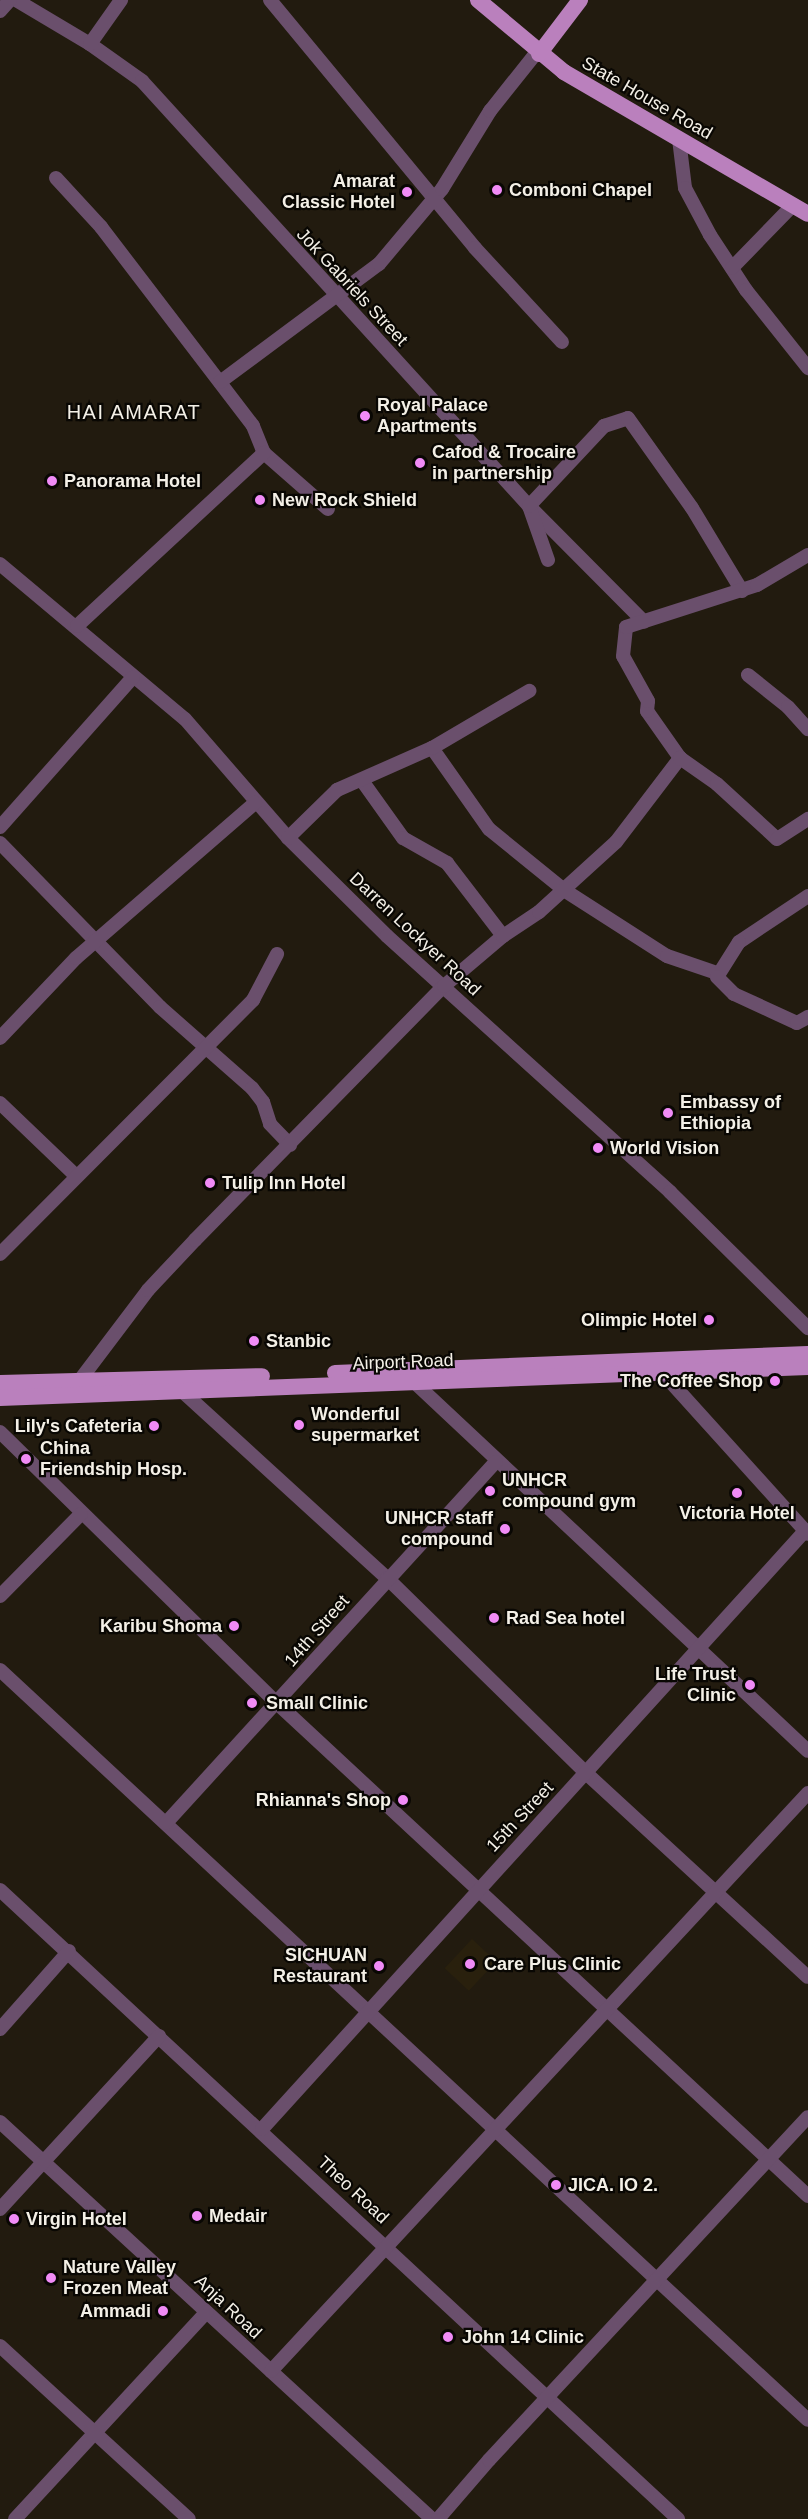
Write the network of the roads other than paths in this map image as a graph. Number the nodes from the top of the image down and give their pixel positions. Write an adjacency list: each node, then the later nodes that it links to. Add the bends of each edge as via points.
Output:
1 (9, 0): 7 (street)
2 (16, 0): 8 (street, Jok Gabriels Street)
3 (121, 0): 8 (street)
4 (270, 0): 12 (street)
5 (478, 0): 9 (main road, State House Road)
6 (580, 0): 9 (main road)
7 (0, 11)
8 (90, 44): 16 (street, Jok Gabriels Street, via 142,81 305,264)
9 (538, 53): 10 (main road, State House Road, via 579,82); 12 (street, via 490,111)
10 (679, 139): 13 (main road, State House Road); 15 (street, via 685,188)
11 (56, 178): 19 (street, via 101,227)
12 (434, 198): 16 (street, via 379,264); 17 (street)
13 (793, 205): 14 (main road, State House Road); 15 (street)
14 (808, 214)
15 (732, 268): 18 (street)
16 (336, 293): 19 (street); 26 (street, Jok Gabriels Street, via 529,506)
17 (562, 342)
18 (808, 368)
19 (220, 382): 20 (street, via 253,426)
20 (264, 453): 21 (street); 27 (street)
21 (327, 509)
22 (808, 555): 25 (street)
23 (548, 560): 25 (street, via 530,506 604,426 628,418 692,508)
24 (0, 564): 27 (street, Darren Lockyer Road)
25 (742, 591): 26 (street)
26 (644, 622): 33 (street, via 626,627 623,656 648,701 648,711)
27 (77, 626): 35 (street, Darren Lockyer Road, via 185,719)
28 (748, 675): 31 (street)
29 (133, 677): 37 (street)
30 (529, 691): 32 (street)
31 (808, 729)
32 (432, 748): 34 (street); 40 (street, via 489,829)
33 (680, 758): 36 (street, via 717,784 777,839); 40 (street, via 616,842)
34 (363, 782): 38 (street, via 337,790); 42 (street, via 402,838 447,863)
35 (255, 803): 38 (street, Darren Lockyer Road); 43 (street)
36 (808, 819)
37 (0, 827)
38 (288, 838): 46 (street, Darren Lockyer Road)
39 (0, 843): 43 (street)
40 (564, 890): 42 (street); 45 (street, via 667,956)
41 (808, 896): 45 (street, via 744,937)
42 (503, 936): 46 (street)
43 (95, 942): 48 (street); 49 (street)
44 (277, 954): 49 (street, via 258,994)
45 (717, 973): 47 (street, via 718,982 734,994 797,1023)
46 (444, 986): 51 (street); 54 (street, Darren Lockyer Road, via 702,1222)
47 (808, 1017)
48 (0, 1038)
49 (204, 1046): 51 (street, via 252,1088 263,1102 270,1124); 52 (street)
50 (0, 1103): 52 (street)
51 (290, 1145): 58 (street, via 148,1290)
52 (76, 1176): 53 (street)
53 (0, 1254)
54 (808, 1328)
55 (808, 1354): 56 (main road, Airport Road)
56 (656, 1364): 57 (main road, Airport Road); 59 (main road, Airport Road); 61 (main road, Airport Road); 66 (street)
57 (808, 1367)
58 (80, 1380): 60 (main road, Airport Road); 61 (main road, Airport Road)
59 (412, 1381): 61 (main road, Airport Road); 64 (street)
60 (0, 1383)
61 (180, 1385): 62 (main road, Airport Road); 67 (street)
62 (0, 1398)
63 (0, 1432): 65 (street)
64 (496, 1462): 67 (street, 14th Street); 69 (street)
65 (81, 1514): 68 (street); 71 (street)
66 (807, 1533): 69 (street, 15th Street)
67 (387, 1578): 71 (street, 14th Street); 73 (street)
68 (0, 1596)
69 (700, 1651): 72 (street); 73 (street, 15th Street)
70 (0, 1670): 75 (street)
71 (278, 1704): 75 (street, 14th Street); 77 (street)
72 (808, 1751)
73 (586, 1773): 77 (street, 15th Street); 78 (street)
74 (808, 1794): 78 (street)
75 (166, 1823): 82 (street)
76 (0, 1890): 79 (street, Theo Road)
77 (477, 1890): 81 (street); 82 (street, 15th Street)
78 (717, 1891): 80 (street); 81 (street)
79 (69, 1951): 83 (street); 84 (street, Theo Road)
80 (808, 1977)
81 (608, 2007): 87 (street); 89 (street)
82 (369, 2010): 87 (street); 88 (street, 15th Street)
83 (0, 2028)
84 (159, 2036): 88 (street, Theo Road); 90 (street)
85 (808, 2117): 89 (street)
86 (0, 2122): 90 (street, Anja Road)
87 (495, 2126): 93 (street); 94 (street)
88 (262, 2129): 93 (street, Theo Road)
89 (769, 2159): 91 (street); 94 (street)
90 (43, 2162): 92 (street); 95 (street, Anja Road)
91 (808, 2196)
92 (0, 2209)
93 (387, 2247): 97 (street); 98 (street, Theo Road)
94 (657, 2279): 98 (street); 99 (street)
95 (207, 2312): 97 (street, Anja Road); 100 (street)
96 (0, 2346): 100 (street)
97 (272, 2371): 103 (street, Anja Road)
98 (546, 2399): 104 (street); 105 (street, Theo Road)
99 (808, 2420)
100 (96, 2434): 101 (street); 102 (street)
101 (15, 2519)
102 (189, 2519)
103 (432, 2519)
104 (438, 2519)
105 (678, 2519)

